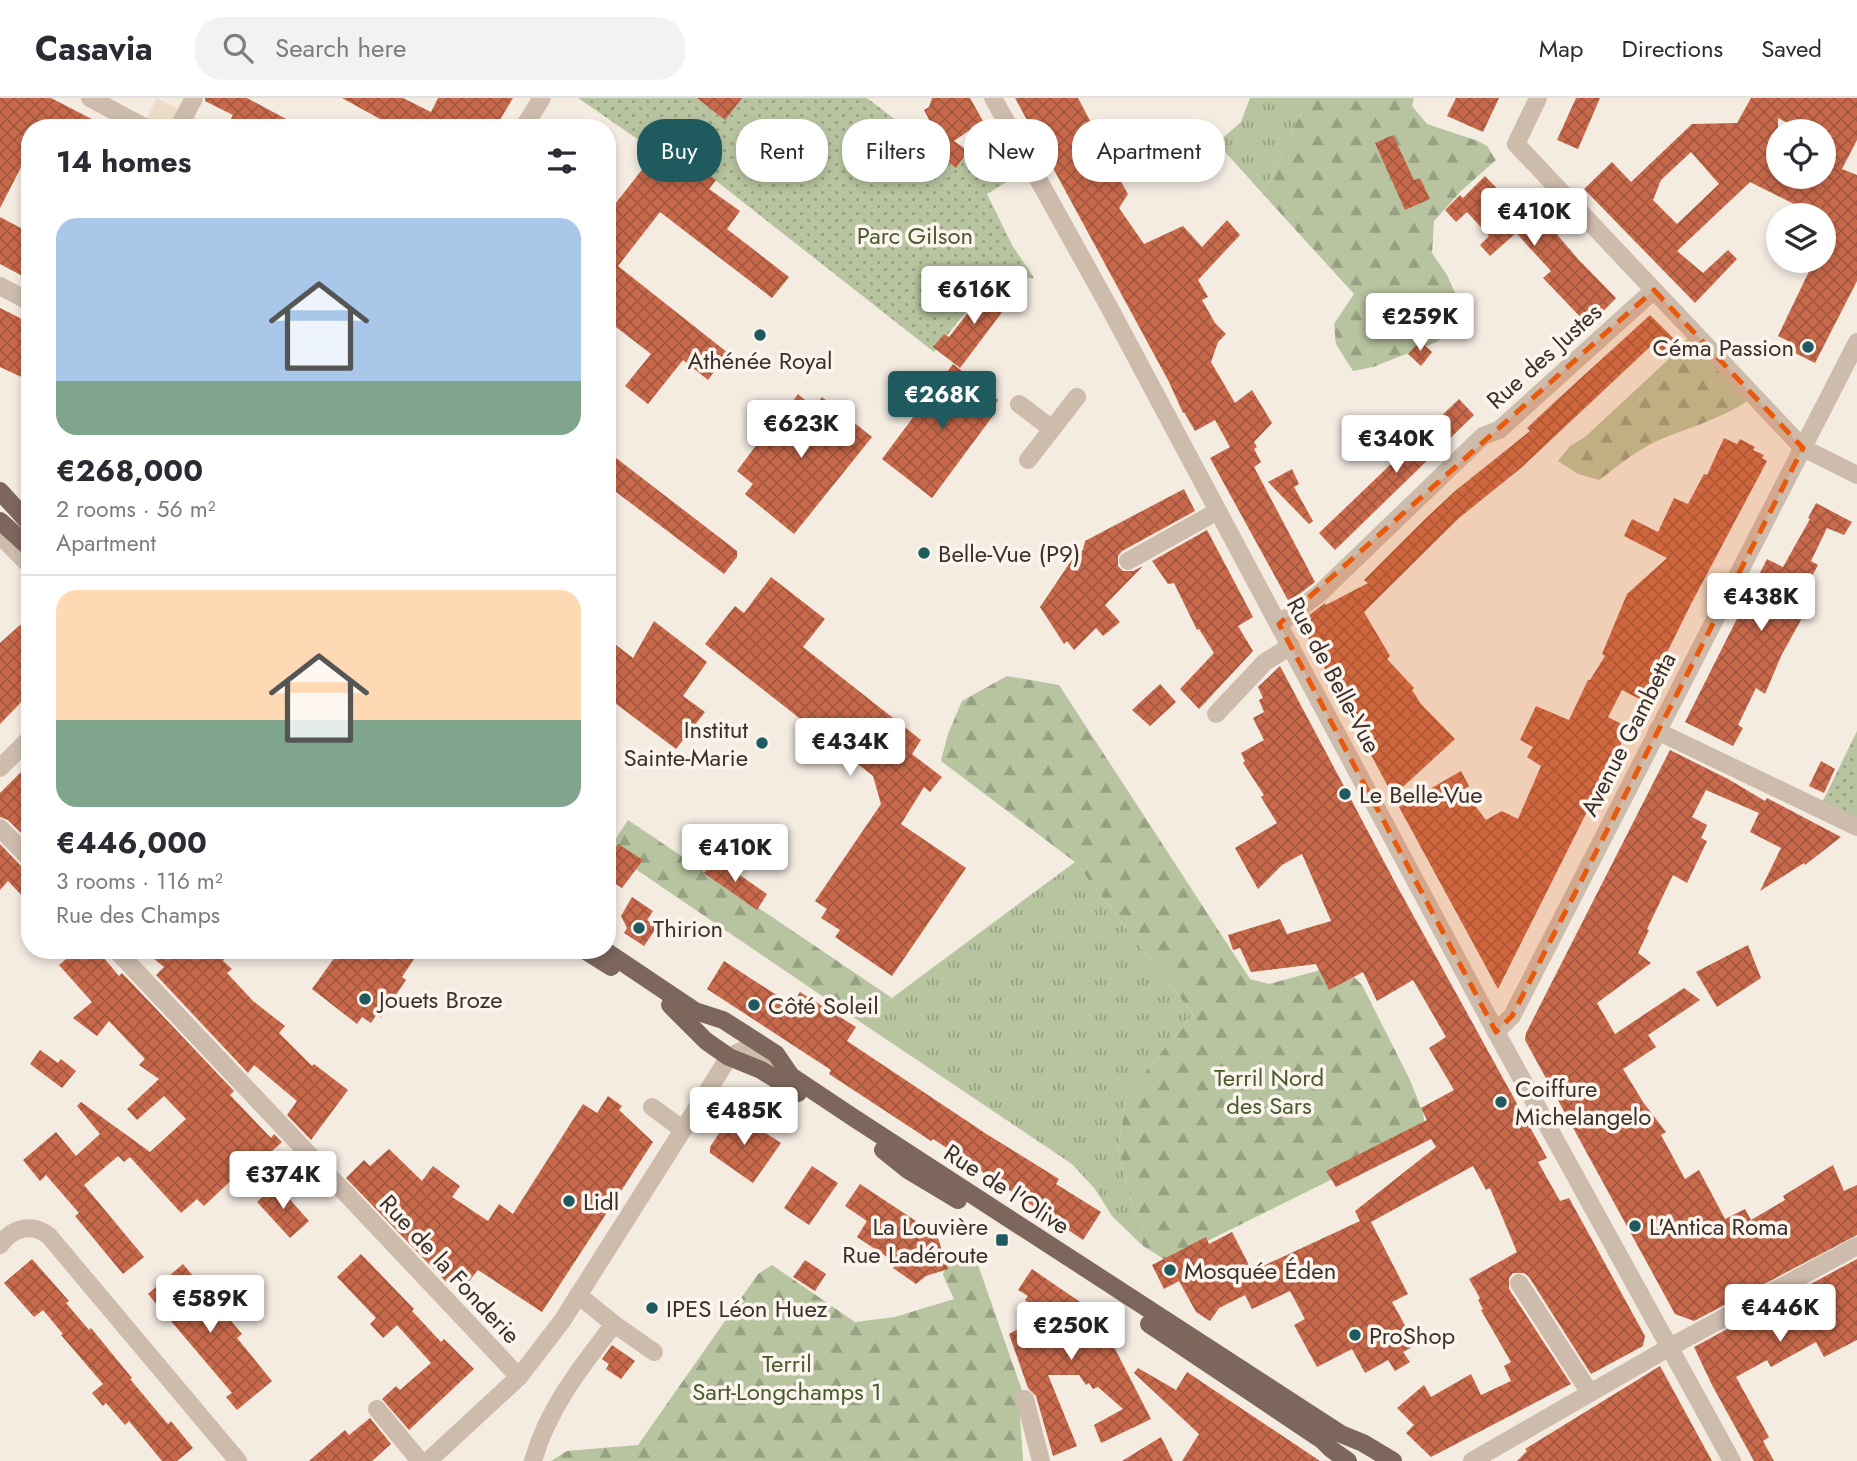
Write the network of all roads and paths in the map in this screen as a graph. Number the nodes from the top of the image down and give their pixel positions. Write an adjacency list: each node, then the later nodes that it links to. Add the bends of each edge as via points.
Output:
1 (90, 98): 6 (street)
2 (194, 98): 7 (street)
3 (542, 98): 8 (street)
4 (993, 98): 21 (street, Rue de Belle-Vue)
5 (1538, 98): 10 (street, via 1516,144)
6 (129, 119)
7 (183, 119)
8 (529, 119)
9 (0, 286): 11 (street)
10 (1654, 290): 16 (street); 27 (street, Rue des Justes, via 1499,430 1483,436 1320,593)
11 (21, 297)
12 (1857, 342): 16 (street, Avenue Gambetta)
13 (1077, 397): 15 (street)
14 (1019, 404): 15 (street)
15 (1052, 429): 17 (street)
16 (1802, 448): 18 (street); 30 (street, Avenue Gambetta)
17 (1028, 460)
18 (1857, 475)
19 (0, 491): 20 (main road)
20 (7, 508)
21 (1218, 511): 26 (street); 27 (street, Rue de Belle-Vue)
22 (0, 521): 24 (main road)
23 (0, 535): 25 (street)
24 (21, 540)
25 (21, 557)
26 (1128, 562)
27 (1279, 624): 28 (street, Rue de Belle-Vue)
28 (1291, 646): 29 (street, via 1265,662); 39 (street, Rue de Belle-Vue)
29 (1216, 714)
30 (1657, 731): 33 (street); 39 (street, Avenue Gambetta, via 1511,1016)
31 (21, 747): 32 (street)
32 (0, 768)
33 (1857, 827)
34 (0, 828): 35 (street)
35 (21, 850)
36 (616, 958): 41 (main road, Rue de l'Olive, via 695,1011 723,1020 776,1054)
37 (124, 959): 51 (street, Rue de la Fonderie)
38 (598, 959): 40 (main road, Rue de l'Olive, via 672,1007)
39 (1496, 1032): 49 (street, Rue de Belle-Vue)
40 (729, 1057): 41 (street, via 745,1049); 43 (street); 60 (main road, Rue de l'Olive, via 786,1085)
41 (789, 1073): 61 (main road, Rue de l'Olive, via 1084,1269 1341,1434)
42 (652, 1107): 43 (street)
43 (682, 1129): 47 (street)
44 (0, 1245): 55 (street, via 19,1228 49,1236)
45 (1857, 1246): 49 (street)
46 (1519, 1283): 52 (street)
47 (578, 1295): 48 (street); 51 (street)
48 (614, 1324): 50 (street); 58 (street, via 564,1392)
49 (1670, 1348): 52 (street); 63 (street, Rue de Belle-Vue)
50 (654, 1352)
51 (519, 1377): 57 (street)
52 (1590, 1394): 62 (street)
53 (1025, 1399): 59 (street)
54 (377, 1409): 56 (street)
55 (238, 1461)
56 (420, 1461)
57 (428, 1461)
58 (533, 1461)
59 (1041, 1461)
60 (1348, 1461)
61 (1392, 1461)
62 (1472, 1461)
63 (1732, 1461)

